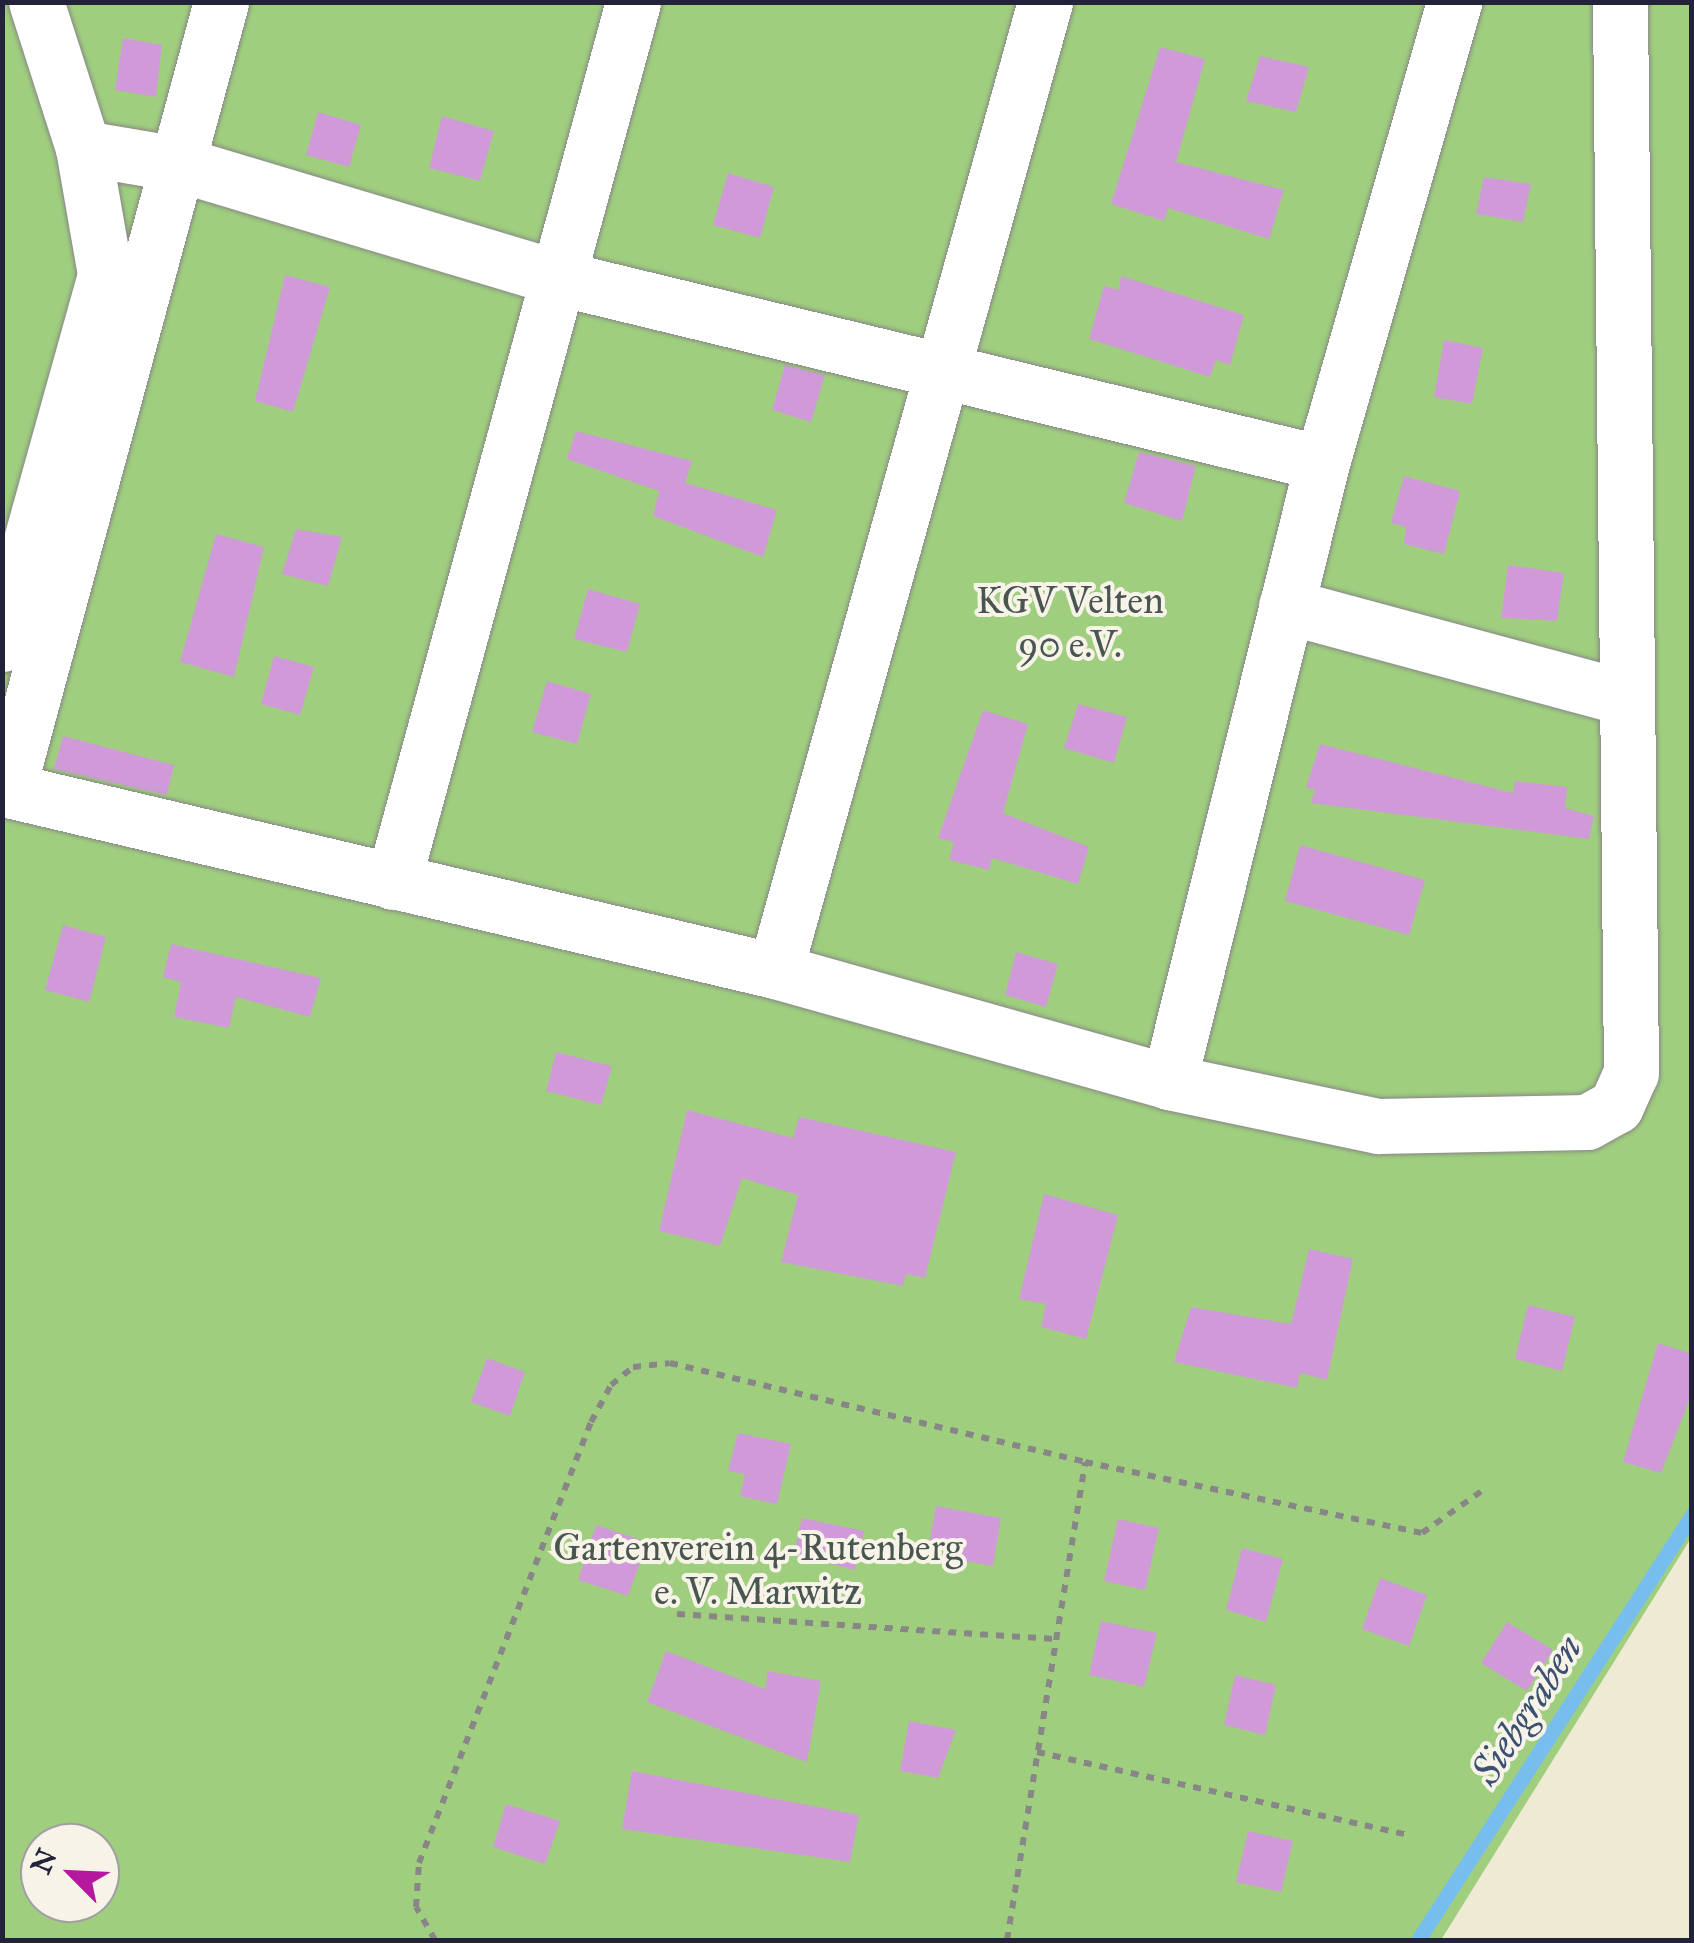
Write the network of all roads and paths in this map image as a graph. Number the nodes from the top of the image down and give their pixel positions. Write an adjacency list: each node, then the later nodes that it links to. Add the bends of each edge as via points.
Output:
1 (36, 2): 7 (lane)
2 (221, 2): 8 (lane)
3 (633, 2): 9 (lane)
4 (1045, 2): 10 (lane)
5 (1454, 2): 11 (lane)
6 (1620, 2): 14 (lane)
7 (83, 148): 8 (lane); 13 (lane, via 105,274)
8 (179, 164): 9 (lane); 15 (lane)
9 (555, 277): 10 (lane); 16 (lane)
10 (940, 371): 11 (lane); 17 (lane)
11 (1322, 463): 12 (lane)
12 (1286, 606): 14 (lane); 18 (lane)
13 (2, 644)
14 (1624, 697): 18 (lane, via 1631,1074 1616,1106 1588,1122 1378,1126)
15 (5, 765): 16 (lane)
16 (394, 882): 17 (lane)
17 (774, 971): 18 (lane)
18 (1169, 1082)
19 (1085, 1462): 20 (path, via 1422,1533); 22 (path); 25 (path, via 670,1363 633,1366 610,1385 591,1422 419,1863 416,1907)
20 (1486, 1488)
21 (677, 1614): 22 (path)
22 (1055, 1639): 23 (path)
23 (1037, 1752): 24 (path); 26 (path)
24 (1407, 1835)
25 (435, 1940)
26 (1007, 1940)

